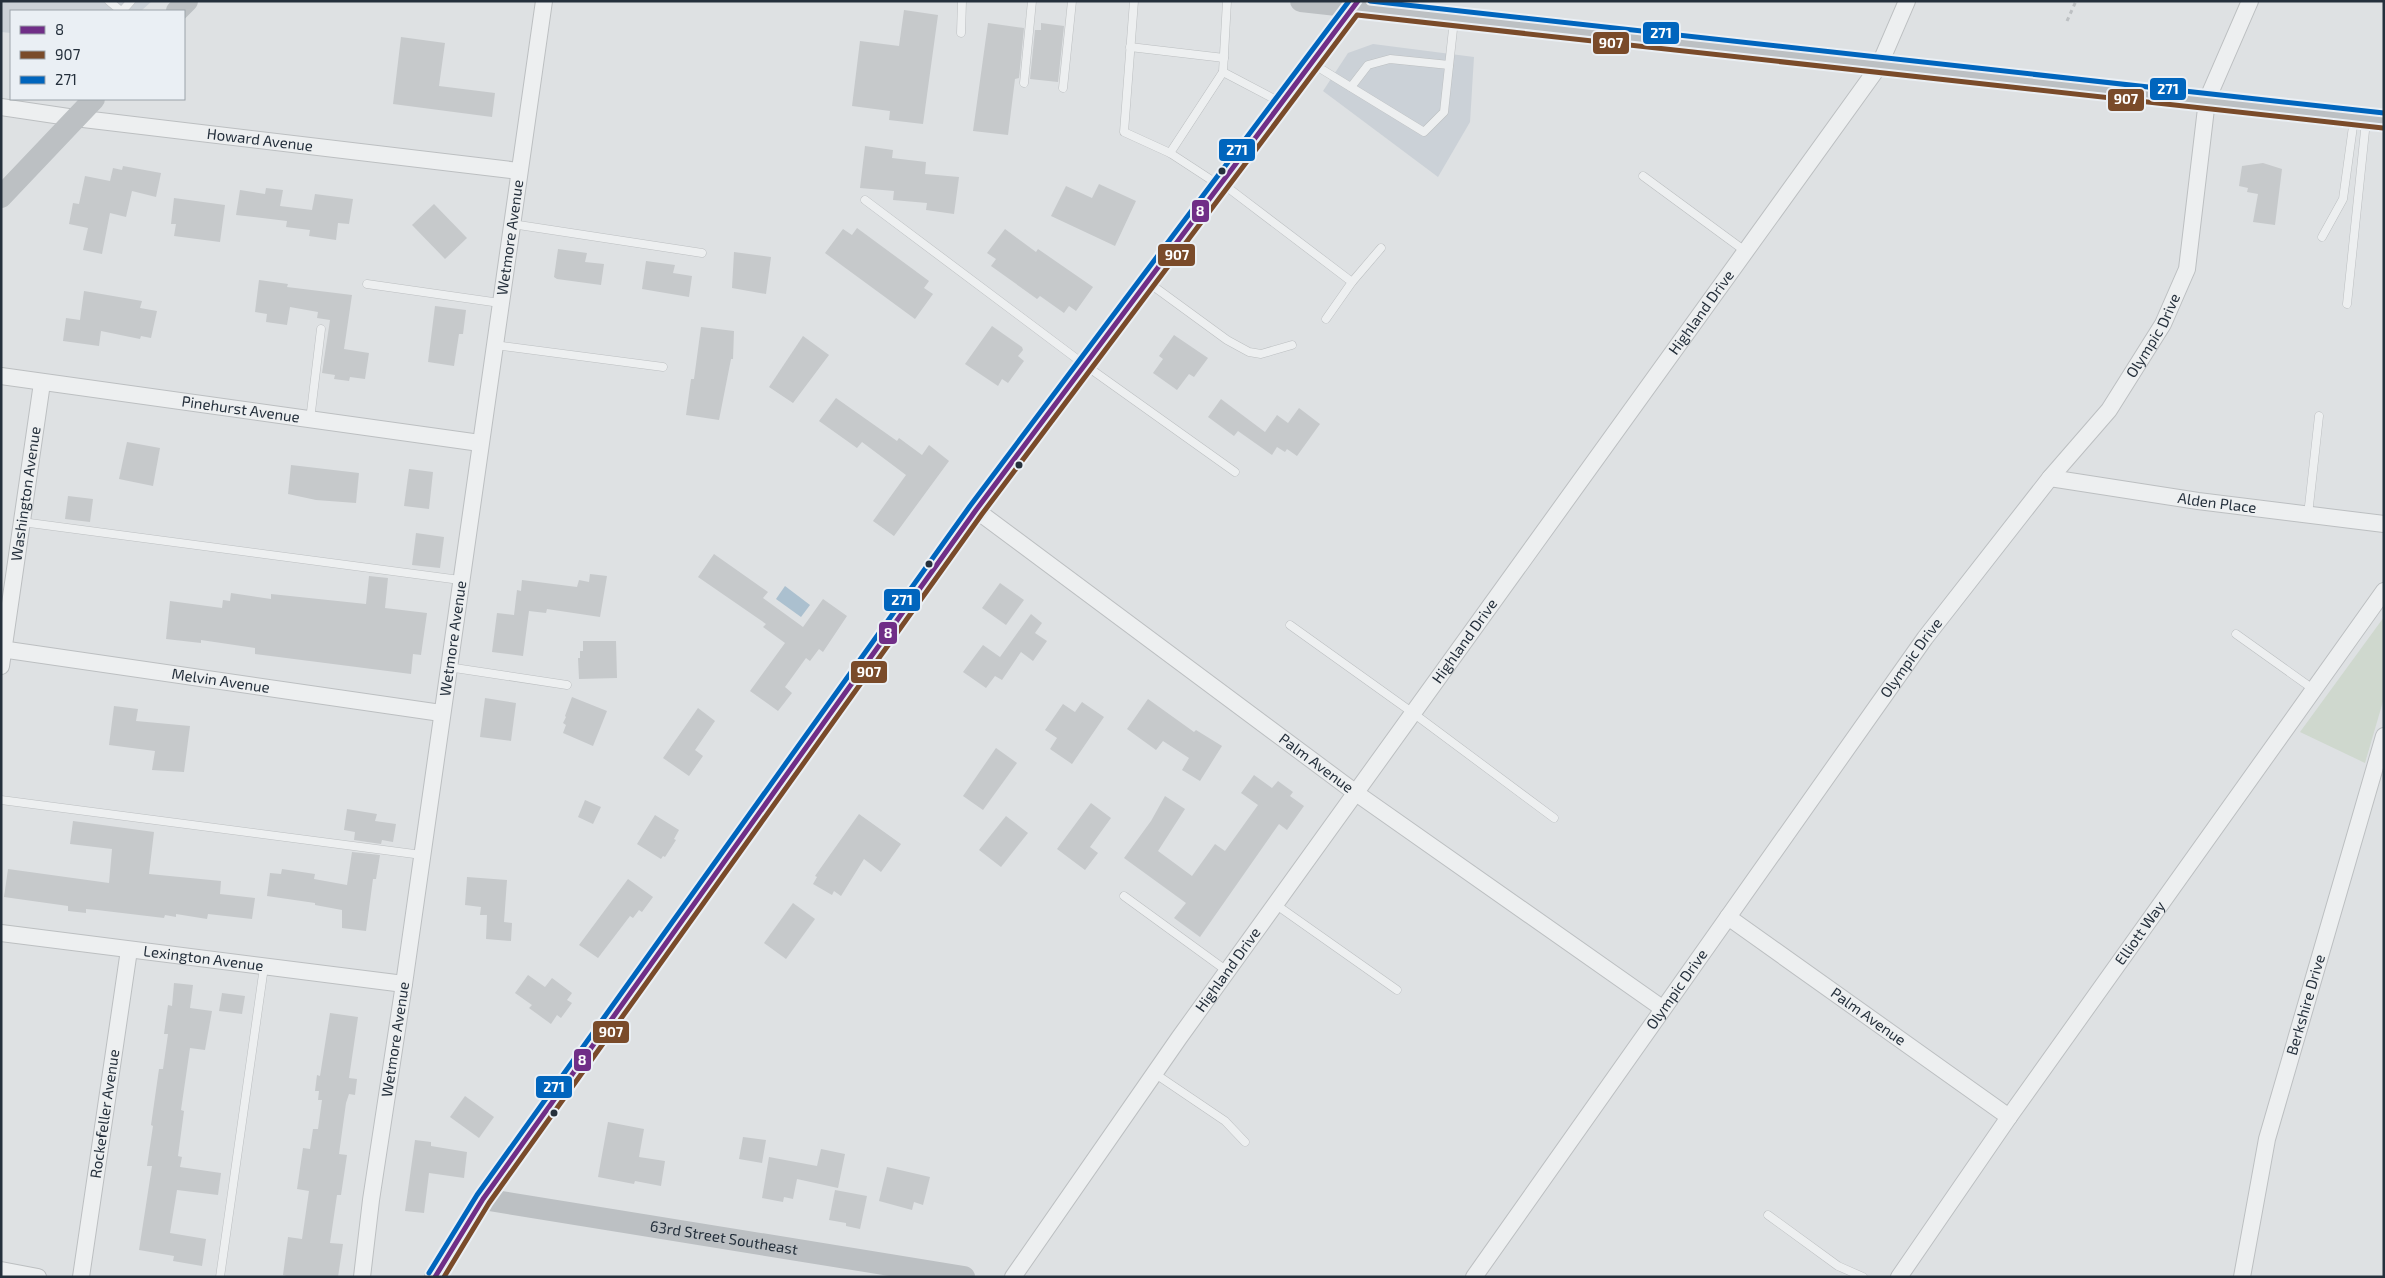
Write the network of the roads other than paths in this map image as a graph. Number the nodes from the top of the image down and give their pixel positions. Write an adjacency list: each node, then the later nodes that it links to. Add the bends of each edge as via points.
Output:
1 (109, 1): 14 (lane)
2 (131, 1): 15 (lane)
3 (187, 1): 16 (street)
4 (544, 1): 35 (street, Wetmore Avenue)
5 (962, 1): 18 (lane)
6 (1032, 1): 25 (lane)
7 (1072, 1): 27 (lane)
8 (1134, 1): 19 (lane)
9 (1227, 1): 20 (lane)
10 (1301, 1): 13 (street)
11 (1907, 1): 23 (street, Highland Drive)
12 (2250, 1): 29 (street, Olympic Drive)
13 (1356, 4): 17 (street); 21 (street)
14 (120, 10)
15 (122, 10)
16 (178, 10)
17 (1454, 18): 22 (lane); 23 (street)
18 (961, 33)
19 (1130, 47): 20 (lane); 34 (lane, via 1124,132)
20 (1224, 58): 24 (lane)
21 (1312, 63): 26 (lane); 30 (street)
22 (1449, 66): 26 (lane, via 1390,59 1368,65); 26 (lane, via 1444,112 1424,132)
23 (1879, 66): 29 (street); 43 (street, Highland Drive)
24 (1223, 72): 30 (lane); 34 (lane)
25 (1024, 83)
26 (1351, 87)
27 (1063, 88)
28 (93, 100): 32 (street)
29 (2207, 100): 33 (street); 62 (street, Olympic Drive, via 2187,269 2163,324 2109,410)
30 (1281, 103): 37 (street)
31 (1, 107): 32 (street, Howard Avenue)
32 (75, 118): 35 (street, Howard Avenue); 38 (street)
33 (2368, 119): 41 (lane, via 2343,199); 49 (lane)
34 (1170, 153): 37 (lane)
35 (520, 171): 40 (street, Wetmore Avenue)
36 (1643, 176): 43 (lane)
37 (1220, 184): 45 (street); 46 (lane)
38 (1, 197)
39 (865, 200): 54 (lane)
40 (512, 224): 44 (lane); 48 (street, Wetmore Avenue)
41 (2322, 237)
42 (1381, 248): 46 (lane)
43 (1745, 251): 76 (street, Highland Drive)
44 (702, 253)
45 (1147, 282): 53 (lane, via 1227,340 1249,352 1261,354); 54 (street)
46 (1352, 282): 50 (lane)
47 (367, 284): 48 (lane)
48 (500, 303): 52 (street, Wetmore Avenue)
49 (2347, 304)
50 (1326, 319)
51 (321, 329): 59 (lane)
52 (494, 345): 55 (lane); 60 (street, Wetmore Avenue)
53 (1292, 345)
54 (1085, 365): 61 (lane); 63 (street)
55 (663, 368)
56 (1, 376): 57 (street, Pinehurst Avenue)
57 (42, 382): 59 (street, Pinehurst Avenue); 65 (street, Washington Avenue)
58 (2319, 416): 64 (lane)
59 (310, 420): 60 (street, Pinehurst Avenue)
60 (480, 443): 67 (street, Wetmore Avenue)
61 (1235, 472)
62 (2050, 478): 64 (street, Alden Place); 85 (street, Olympic Drive, via 1925,638)
63 (976, 510): 79 (street, Palm Avenue); 96 (street)
64 (2308, 514): 66 (street, Alden Place)
65 (22, 522): 67 (lane); 71 (street, Washington Avenue)
66 (2384, 524)
67 (460, 580): 73 (street, Wetmore Avenue)
68 (2384, 590): 75 (street, Elliott Way)
69 (1290, 625): 76 (lane)
70 (2236, 634): 75 (lane)
71 (2, 650): 72 (street, Washington Avenue); 77 (street, Melvin Avenue)
72 (1, 666)
73 (448, 667): 74 (lane); 77 (street, Wetmore Avenue)
74 (567, 685)
75 (2313, 689): 94 (street, Elliott Way)
76 (1413, 713): 79 (street, Highland Drive); 81 (lane)
77 (441, 714): 82 (street, Wetmore Avenue)
78 (2384, 736): 109 (street, Berkshire Drive, via 2267,1139)
79 (1356, 793): 84 (street, Highland Drive); 92 (street, Palm Avenue)
80 (1, 800): 82 (lane)
81 (1554, 818)
82 (422, 855): 90 (street, Wetmore Avenue)
83 (1124, 896): 89 (lane)
84 (1276, 904): 89 (street, Highland Drive); 91 (lane)
85 (1728, 917): 92 (street, Olympic Drive); 94 (street, Palm Avenue)
86 (1, 933): 87 (street, Lexington Avenue)
87 (129, 950): 88 (street, Lexington Avenue); 100 (street, Rockefeller Avenue)
88 (264, 967): 90 (street, Lexington Avenue); 101 (lane)
89 (1227, 971): 93 (street, Highland Drive)
90 (404, 984): 102 (street, Wetmore Avenue)
91 (1396, 990)
92 (1662, 1008): 106 (street, Olympic Drive)
93 (1154, 1073): 95 (lane, via 1225,1121); 105 (street, Highland Drive)
94 (2009, 1117): 108 (street, Elliott Way)
95 (1245, 1142)
96 (483, 1199): 103 (street); 104 (street, 63rd Street Southeast)
97 (1768, 1215): 107 (lane, via 1838,1266)
98 (1, 1270): 99 (street)
99 (38, 1277)
100 (81, 1277)
101 (220, 1277)
102 (362, 1277)
103 (435, 1277)
104 (964, 1277)
105 (1013, 1277)
106 (1474, 1277)
107 (1863, 1277)
108 (1899, 1277)
109 (2242, 1277)

